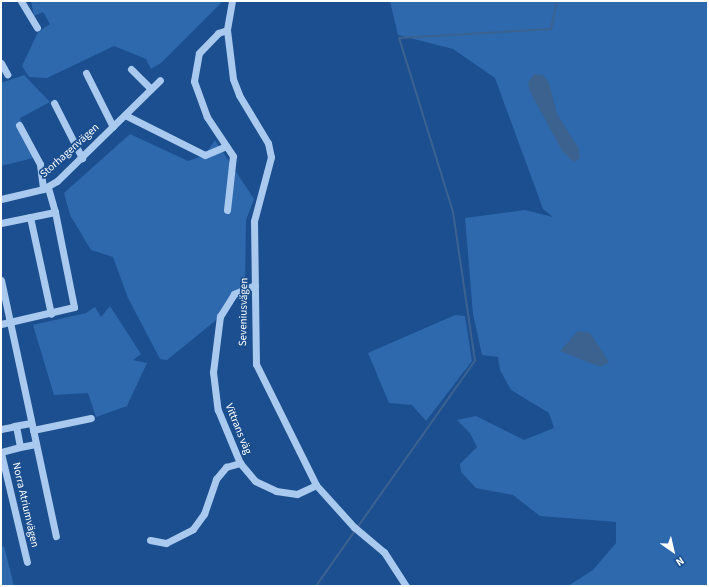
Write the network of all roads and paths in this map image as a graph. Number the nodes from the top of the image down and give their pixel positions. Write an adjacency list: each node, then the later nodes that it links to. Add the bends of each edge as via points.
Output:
1 (22, 1): 3 (street)
2 (232, 1): 4 (street, Seveniusvägen)
3 (37, 28)
4 (228, 30): 15 (street, via 218,33 199,53 194,81 207,117); 24 (street, Seveniusvägen, via 238,95 268,143 271,157 254,221)
5 (1, 63): 8 (street)
6 (132, 69): 10 (street)
7 (86, 73): 14 (street)
8 (7, 74)
9 (160, 80): 10 (street, Storhagenvägen)
10 (150, 89): 12 (street, Storhagenvägen)
11 (54, 103): 16 (street)
12 (125, 115): 14 (street, Storhagenvägen); 15 (street, via 205,155)
13 (19, 125): 17 (street, via 40,164)
14 (113, 128): 16 (street, Storhagenvägen)
15 (226, 146): 19 (street, via 233,156 234,172)
16 (82, 158): 17 (street, Storhagenvägen)
17 (46, 188): 18 (street, Storhagenvägen); 20 (street)
18 (1, 199)
19 (227, 210)
20 (55, 212): 21 (street); 25 (street, via 74,302 71,310)
21 (30, 217): 22 (street); 25 (street)
22 (1, 223)
23 (1, 280): 26 (street)
24 (255, 285): 35 (street, Vittrans väg, via 227,300 220,316 215,346 213,388 218,410); 36 (street, Seveniusvägen, via 256,364 301,462)
25 (50, 314): 26 (street)
26 (10, 322): 27 (street); 30 (street)
27 (1, 324)
28 (91, 418): 30 (street)
29 (14, 426): 30 (street); 31 (street); 33 (street)
30 (32, 427): 32 (street)
31 (1, 429)
32 (36, 444): 33 (street); 37 (street)
33 (20, 447): 34 (street)
34 (1, 452): 39 (street, Norra Atriumvägen)
35 (240, 463): 36 (street, Vittrans väg, via 255,481 276,490 297,494); 38 (street, via 226,467 216,479 204,514 193,529 166,543)
36 (316, 485): 40 (street, Seveniusvägen, via 354,527 384,552)
37 (56, 536)
38 (150, 540)
39 (27, 562)
40 (406, 586)

